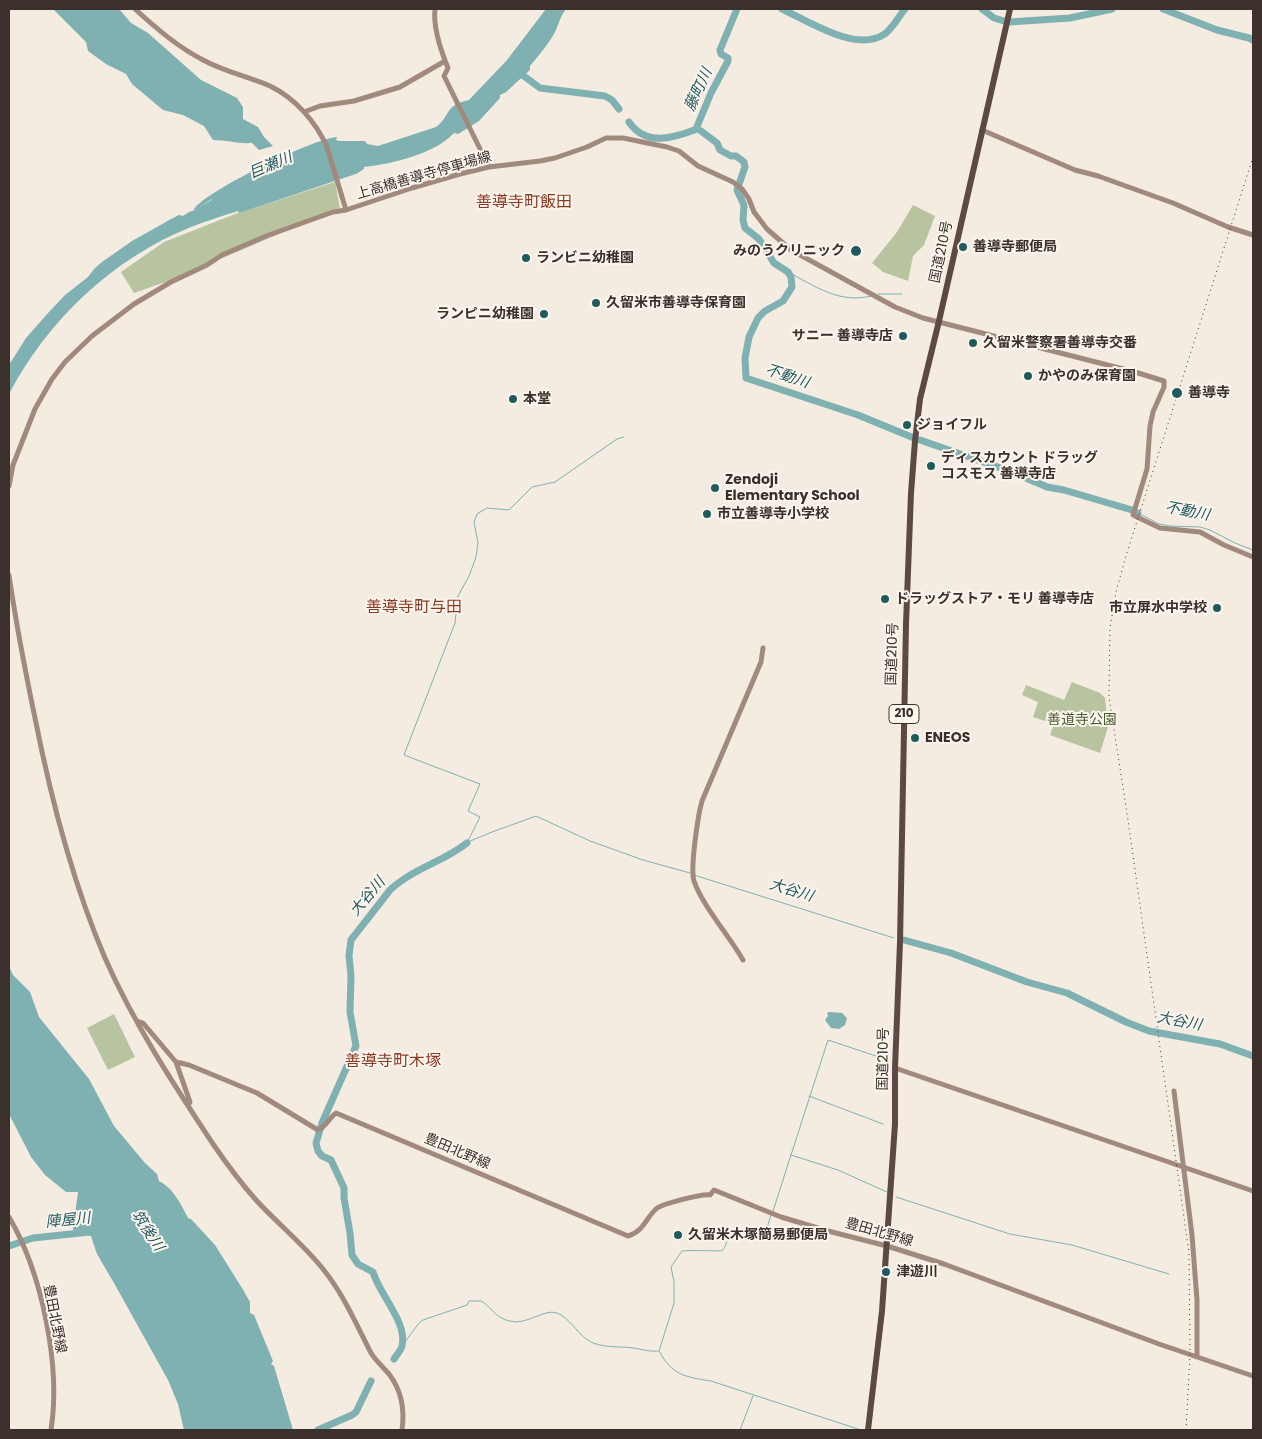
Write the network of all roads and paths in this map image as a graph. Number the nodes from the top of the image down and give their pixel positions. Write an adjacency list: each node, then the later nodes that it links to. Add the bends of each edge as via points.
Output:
1 (135, 9): 5 (main road, 上高橋善導寺停車場線, via 183,49 207,62 270,86)
2 (435, 9): 4 (main road)
3 (1010, 9): 6 (highway, 国道210号 / 210)
4 (445, 61): 5 (main road, via 400,87); 7 (main road, via 448,68 446,80)
5 (304, 112): 8 (main road, 上高橋善導寺停車場線, via 327,146)
6 (982, 130): 9 (main road, via 1075,170); 10 (highway, 国道210号 / 210)
7 (489, 167): 8 (main road, 上高橋善導寺停車場線); 10 (main road, 上高橋善導寺停車場線, via 555,158 613,137 652,143 679,152 742,189 767,229 792,250 894,307)
8 (345, 208): 11 (main road, via 222,255 134,304 92,336 65,362 35,409 19,447)
9 (1253, 235)
10 (940, 322): 12 (main road, 上高橋善導寺停車場線, via 1164,382 1153,412 1147,469 1133,515 1160,528 1200,532); 18 (highway, 国道210号 / 210, via 920,399 911,494)
11 (9, 486)
12 (1253, 557)
13 (9, 575): 16 (main road, via 16,626 60,828 105,957)
14 (763, 648): 15 (main road, via 761,662 700,806 693,871 703,897)
15 (743, 960)
16 (137, 1021): 17 (main road, via 143,1023); 20 (main road)
17 (176, 1062): 20 (main road, via 190,1102); 24 (main road, 豊田北野線, via 256,1093 318,1130 336,1113 628,1236 636,1233 661,1206 697,1195 710,1195 714,1190 781,1217)
18 (895, 1068): 21 (main road); 24 (highway, 国道210号 / 210, via 895,1124)
19 (1174, 1091): 21 (main road)
20 (188, 1106): 29 (main road, via 243,1185 311,1255 340,1293 371,1353 399,1391 403,1406)
21 (1183, 1165): 22 (main road); 25 (main road, via 1197,1300)
22 (1253, 1191)
23 (9, 1217): 28 (main road, 豊田北野線, via 24,1246 45,1316 54,1386)
24 (887, 1246): 25 (main road, 豊田北野線); 27 (highway, 国道210号 / 210)
25 (1197, 1357): 26 (main road, 豊田北野線)
26 (1253, 1376)
27 (868, 1429)
28 (51, 1430)
29 (402, 1430)

